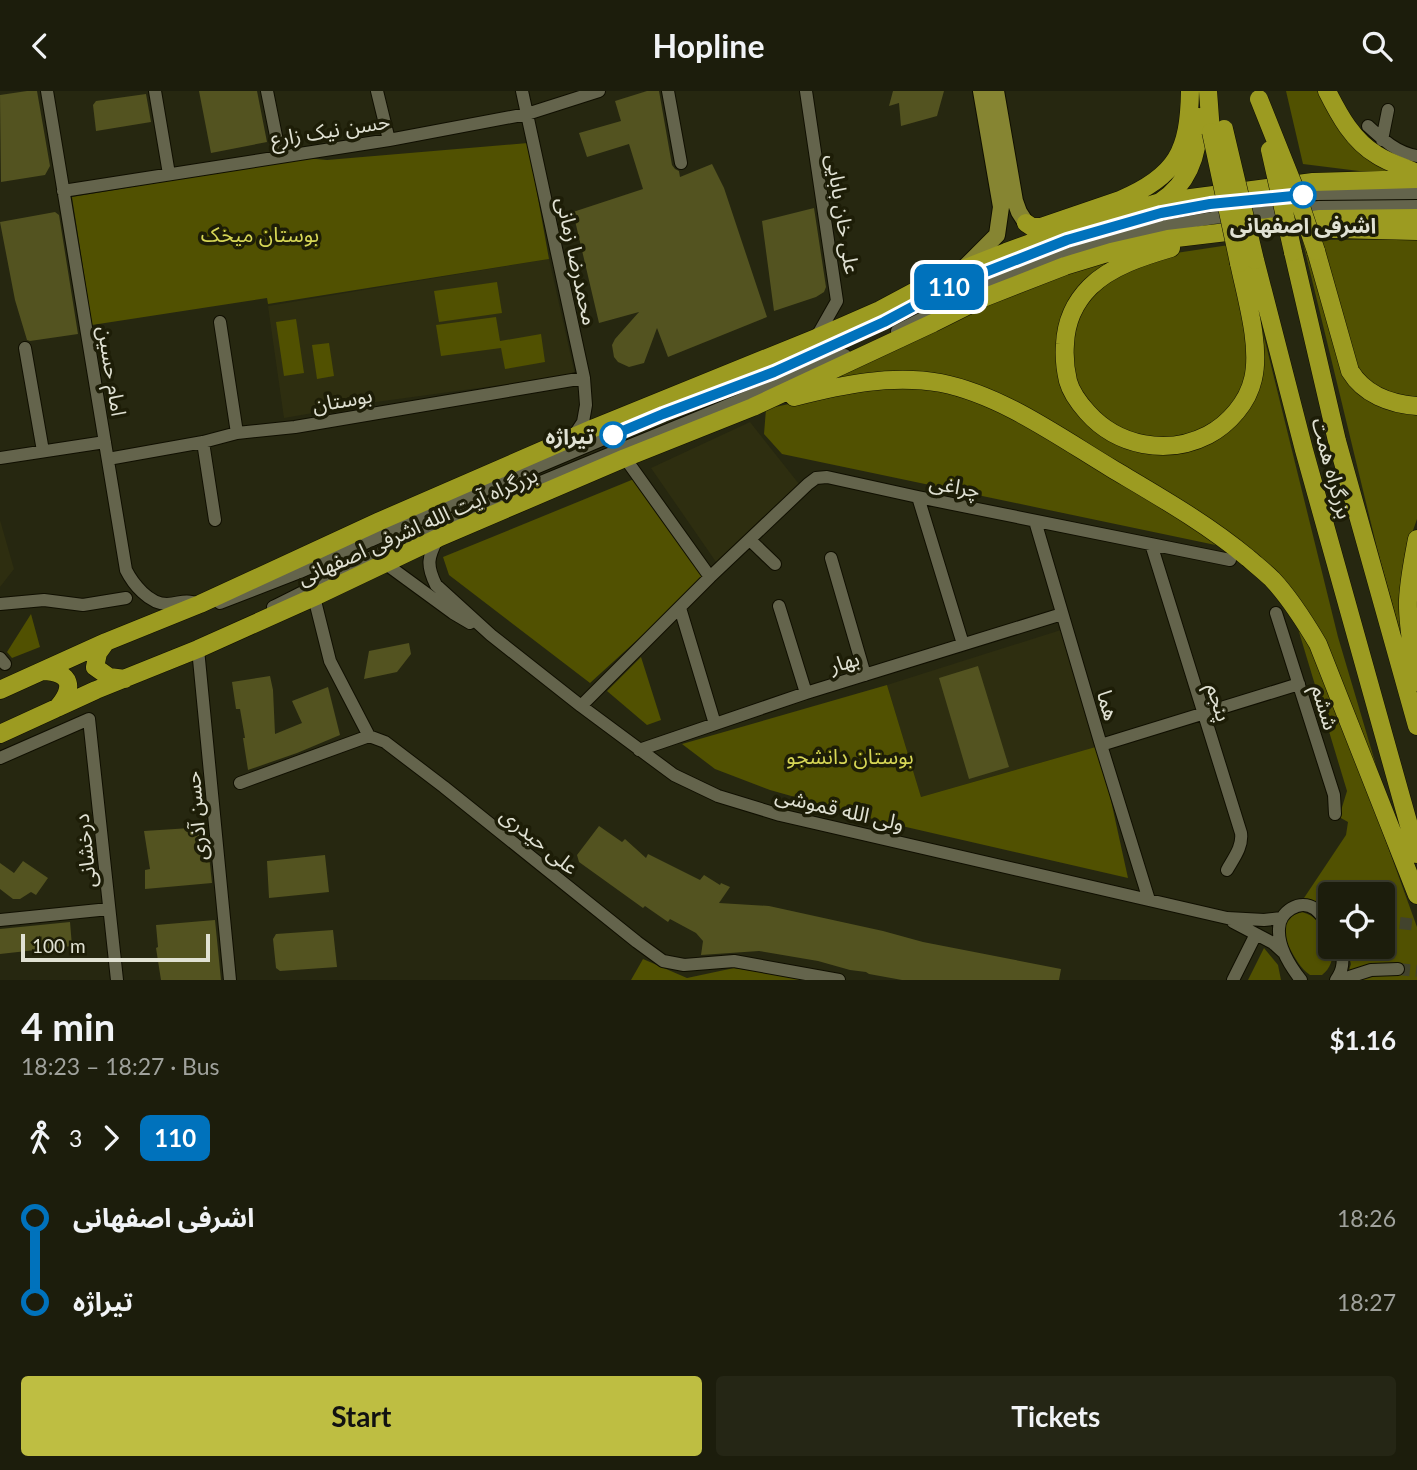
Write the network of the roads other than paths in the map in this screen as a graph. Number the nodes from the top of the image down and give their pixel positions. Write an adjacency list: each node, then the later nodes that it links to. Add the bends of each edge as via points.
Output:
1 (47, 91): 29 (street, امام حسین)
2 (155, 91): 27 (street)
3 (267, 91): 23 (street)
4 (377, 91): 21 (street)
5 (522, 91): 18 (street, محمدرضا زمانی)
6 (599, 91): 18 (street, حسن نیک زارع)
7 (668, 91): 25 (street)
8 (806, 91): 41 (street, علی خان بابایی, via 837,301)
9 (981, 91): 39 (main road, via 1000,224 997,235)
10 (996, 91): 34 (main road, via 1015,201)
11 (1190, 91): 34 (highway, via 1184,144 1158,180 1120,200 1041,227)
12 (1195, 91): 31 (highway, via 1199,126 1194,157 1184,181)
13 (1208, 91): 20 (highway)
14 (1216, 91): 20 (highway, بزرگراه همت)
15 (1327, 91): 26 (highway, via 1345,123 1373,153)
16 (1258, 95): 44 (highway, bridge, via 1316,251 1350,371 1367,391); 91 (highway, بزرگراه همت, bridge, via 1337,440)
17 (1388, 110): 22 (street)
18 (527, 114): 21 (street, حسن نیک زارع); 43 (street, محمدرضا زمانی)
19 (1368, 126): 22 (street)
20 (1218, 131): 38 (highway, بزرگراه همت, bridge)
21 (389, 140): 23 (street, حسن نیک زارع)
22 (1382, 140): 24 (street)
23 (280, 156): 27 (street, حسن نیک زارع)
24 (1417, 156)
25 (681, 163)
26 (1417, 173)
27 (169, 174): 29 (street, حسن نیک زارع)
28 (1417, 179): 31 (highway, بزرگراه آیت الله اشرفی اصفهانی, via 1313,183)
29 (63, 191): 48 (street, امام حسین)
30 (1417, 193): 74 (street, via 1315,194 1210,204 1067,240 955,284 774,372 663,414 300,572 173,622)
31 (1160, 202): 39 (highway, بزرگراه آیت الله اشرفی اصفهانی)
32 (1417, 207): 81 (street, via 1319,207 1213,218 1149,229 1024,269 755,395 441,524)
33 (1417, 218): 35 (highway, بزرگراه آیت الله اشرفی اصفهانی, via 1321,219)
34 (1026, 223)
35 (1278, 226): 36 (highway, بزرگراه آیت الله اشرفی اصفهانی); 37 (highway)
36 (1247, 229): 38 (highway, via 1143,257 1091,286 1069,319 1065,338 1068,383 1079,404 1125,440 1140,444 1189,443 1218,429 1245,400 1253,380); 45 (highway, بزرگراه آیت الله اشرفی اصفهانی, via 1136,245 1065,266 983,298)
37 (1417, 231)
38 (1247, 262): 100 (highway, بزرگراه همت)
39 (965, 267): 41 (highway, بزرگراه آیت الله اشرفی اصفهانی)
40 (220, 322): 46 (street)
41 (816, 338): 47 (highway, بزرگراه آیت الله اشرفی اصفهانی)
42 (25, 348): 50 (street)
43 (584, 378): 46 (street, بوستان); 47 (street, محمدرضا زمانی, via 583,422)
44 (1417, 406)
45 (753, 407): 52 (highway, بزرگراه آیت الله اشرفی اصفهانی); 102 (highway, via 816,391 896,379 973,391 1038,425 1220,537 1272,579 1318,644)
46 (237, 433): 49 (street, بوستان)
47 (573, 437): 69 (highway, بزرگراه آیت الله اشرفی اصفهانی)
48 (105, 442): 50 (street); 53 (street, امام حسین)
49 (202, 442): 53 (street, بوستان); 55 (street)
50 (43, 451): 51 (street)
51 (0, 458)
52 (625, 458): 57 (highway, بزرگراه آیت الله اشرفی اصفهانی); 65 (street)
53 (108, 459): 69 (street, امام حسین, via 131,579 148,597 164,604 186,600)
54 (918, 498): 56 (street, چراغی); 59 (street, چراغی, via 816,478); 77 (street)
55 (215, 520)
56 (1035, 521): 60 (street, چراغی); 73 (street, هما)
57 (438, 538): 64 (highway, بزرگراه آیت الله اشرفی اصفهانی); 75 (street, ولی الله قموشی, via 429,564 436,585)
58 (1417, 539): 82 (highway, via 1408,602)
59 (751, 540): 63 (street); 65 (street, چراغی)
60 (1151, 544): 62 (street, چراغی); 88 (street, پنجم)
61 (831, 558): 80 (street)
62 (1230, 559)
63 (775, 563)
64 (386, 564): 66 (highway, بزرگراه آیت الله اشرفی اصفهانی); 75 (street, ولی الله قموشی)
65 (710, 577): 71 (street, چراغی)
66 (314, 597): 78 (highway, بزرگراه آیت الله اشرفی اصفهانی); 94 (street, via 330,661)
67 (126, 598): 68 (street, via 83,605 44,600)
68 (0, 604)
69 (200, 604): 74 (highway, بزرگراه آیت الله اشرفی اصفهانی)
70 (779, 606): 85 (street)
71 (680, 608): 86 (street, چراغی); 90 (street)
72 (1276, 613): 83 (street, ششم)
73 (1062, 614): 77 (street, بهار); 95 (street, هما)
74 (126, 634): 76 (highway, بزرگراه آیت الله اشرفی اصفهانی)
75 (491, 635): 86 (street, ولی الله قموشی)
76 (106, 642): 79 (highway, بزرگراه آیت الله اشرفی اصفهانی); 81 (highway, via 95,667 109,677)
77 (963, 644): 80 (street, بهار)
78 (198, 649): 81 (highway, بزرگراه آیت الله اشرفی اصفهانی); 115 (street, حسن آذری)
79 (43, 671): 84 (highway, بزرگراه آیت الله اشرفی اصفهانی); 87 (highway, via 58,673 68,681 67,694)
80 (865, 674): 85 (street, بهار)
81 (125, 679): 87 (highway, بزرگراه آیت الله اشرفی اصفهانی)
82 (1417, 682)
83 (1299, 684): 88 (street); 99 (street, ششم, via 1334,795)
84 (0, 691)
85 (806, 693): 90 (street, بهار)
86 (581, 706): 96 (street, ولی الله قموشی)
87 (57, 708): 89 (highway, بزرگراه آیت الله اشرفی اصفهانی)
88 (1203, 713): 95 (street); 101 (street, پنجم, via 1242,840)
89 (39, 717): 92 (street); 93 (highway, بزرگراه آیت الله اشرفی اصفهانی)
90 (715, 724): 96 (street, بهار)
91 (1417, 726)
92 (0, 728)
93 (0, 734)
94 (369, 736): 98 (street); 116 (street, علی حیدری, via 385,742 444,787 663,961 684,965 734,961)
95 (1101, 745): 103 (street, هما)
96 (639, 750): 103 (street, ولی الله قموشی, via 696,786 780,815)
97 (0, 758): 104 (street, درخشانی, via 89,719)
98 (240, 783)
99 (1335, 814)
100 (1417, 854)
101 (1227, 870)
102 (1417, 895)
103 (1149, 900): 107 (street, ولی الله قموشی)
104 (110, 909): 109 (street); 114 (street, درخشانی)
105 (1316, 909): 106 (street); 108 (street, via 1297,906)
106 (1318, 912)
107 (1227, 918): 108 (street); 110 (street)
108 (1282, 918): 111 (street, via 1279,928)
109 (0, 920)
110 (1256, 934): 111 (street); 117 (street)
111 (1287, 958): 118 (street); 119 (street)
112 (1343, 959): 120 (street)
113 (1398, 969): 120 (street)
114 (117, 980)
115 (230, 980)
116 (839, 980)
117 (1233, 980)
118 (1288, 980)
119 (1301, 980)
120 (1338, 980)

